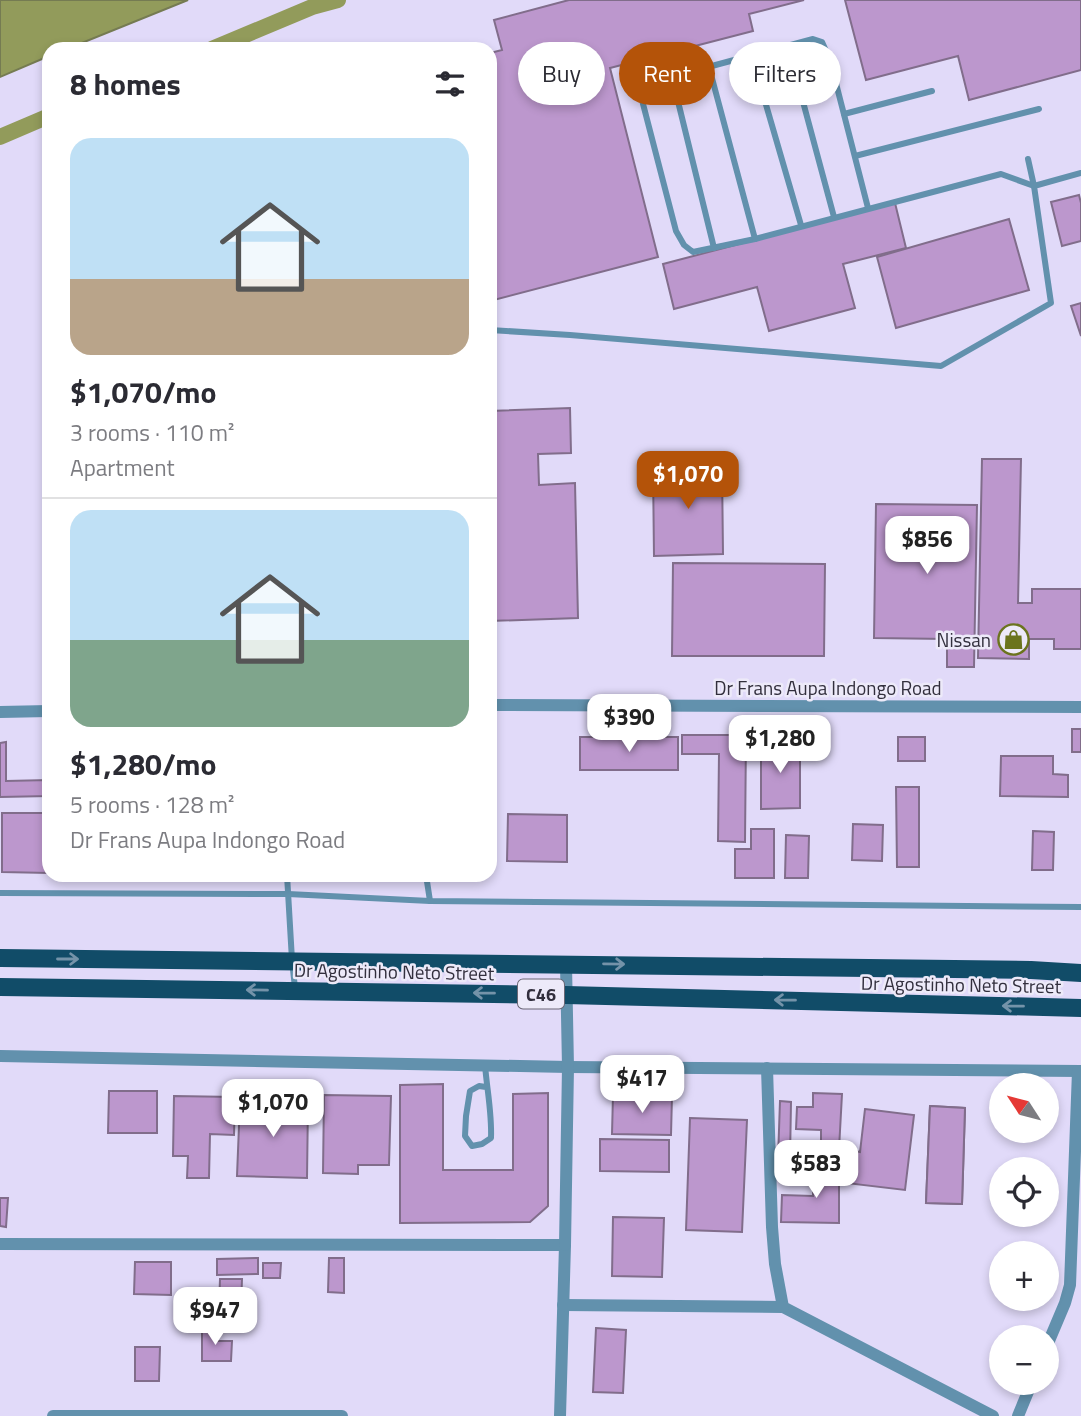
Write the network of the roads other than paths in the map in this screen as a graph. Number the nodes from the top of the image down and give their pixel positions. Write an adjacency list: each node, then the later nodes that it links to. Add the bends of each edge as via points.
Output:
1 (802, 42): 2 (lane)
2 (822, 42)
3 (715, 89): 19 (lane)
4 (932, 91): 11 (lane)
5 (841, 102): 11 (lane)
6 (643, 105): 20 (lane, via 676,231 693,252)
7 (679, 105): 20 (lane)
8 (766, 105): 18 (lane)
9 (804, 105): 17 (lane)
10 (1039, 109): 12 (lane)
11 (844, 114): 12 (lane)
12 (855, 156): 16 (lane)
13 (1028, 159): 15 (lane)
14 (1081, 173): 15 (lane)
15 (1034, 186): 16 (lane, via 1001,174); 21 (lane, via 1051,303 941,366)
16 (868, 208): 17 (lane)
17 (834, 217): 18 (lane)
18 (801, 225): 19 (lane)
19 (755, 239): 20 (lane)
20 (713, 248)
21 (497, 330)
22 (497, 705): 23 (street, Dr Frans Aupa Indongo Road)
23 (1081, 707)
24 (42, 711): 25 (street)
25 (0, 712)
26 (287, 882): 29 (lane)
27 (427, 882): 30 (lane)
28 (0, 893): 29 (lane)
29 (288, 894): 30 (lane); 33 (lane)
30 (430, 901): 31 (lane)
31 (1081, 907)
32 (0, 958): 33 (main road, Dr Agostinho Neto Street / C46, one-way to 33)
33 (292, 960): 34 (main road, Dr Agostinho Neto Street / C46); 37 (lane)
34 (566, 964): 35 (main road, Dr Agostinho Neto Street / C46, one-way to 35); 38 (street)
35 (1081, 973)
36 (0, 987): 37 (main road, Dr Agostinho Neto Street / C46, one-way to 36)
37 (296, 991): 38 (main road, Dr Agostinho Neto Street / C46, one-way to 37)
38 (566, 995): 39 (main road, Dr Agostinho Neto Street / C46, one-way to 38); 42 (street)
39 (1081, 1008)
40 (0, 1056): 41 (street)
41 (485, 1065): 42 (street); 45 (lane)
42 (568, 1067): 43 (street); 47 (street)
43 (767, 1068): 44 (street); 49 (street, via 772,1227)
44 (1080, 1071): 50 (street, via 1070,1286)
45 (486, 1087): 45 (lane, via 491,1138 472,1146 465,1136 470,1091)
46 (0, 1244): 47 (street)
47 (565, 1245): 48 (street)
48 (563, 1305): 49 (street); 54 (street)
49 (783, 1307): 55 (street)
50 (1056, 1325)
51 (1027, 1395): 56 (street)
52 (53, 1416): 53 (street)
53 (342, 1416)
54 (560, 1416)
55 (993, 1416)
56 (1018, 1416)

